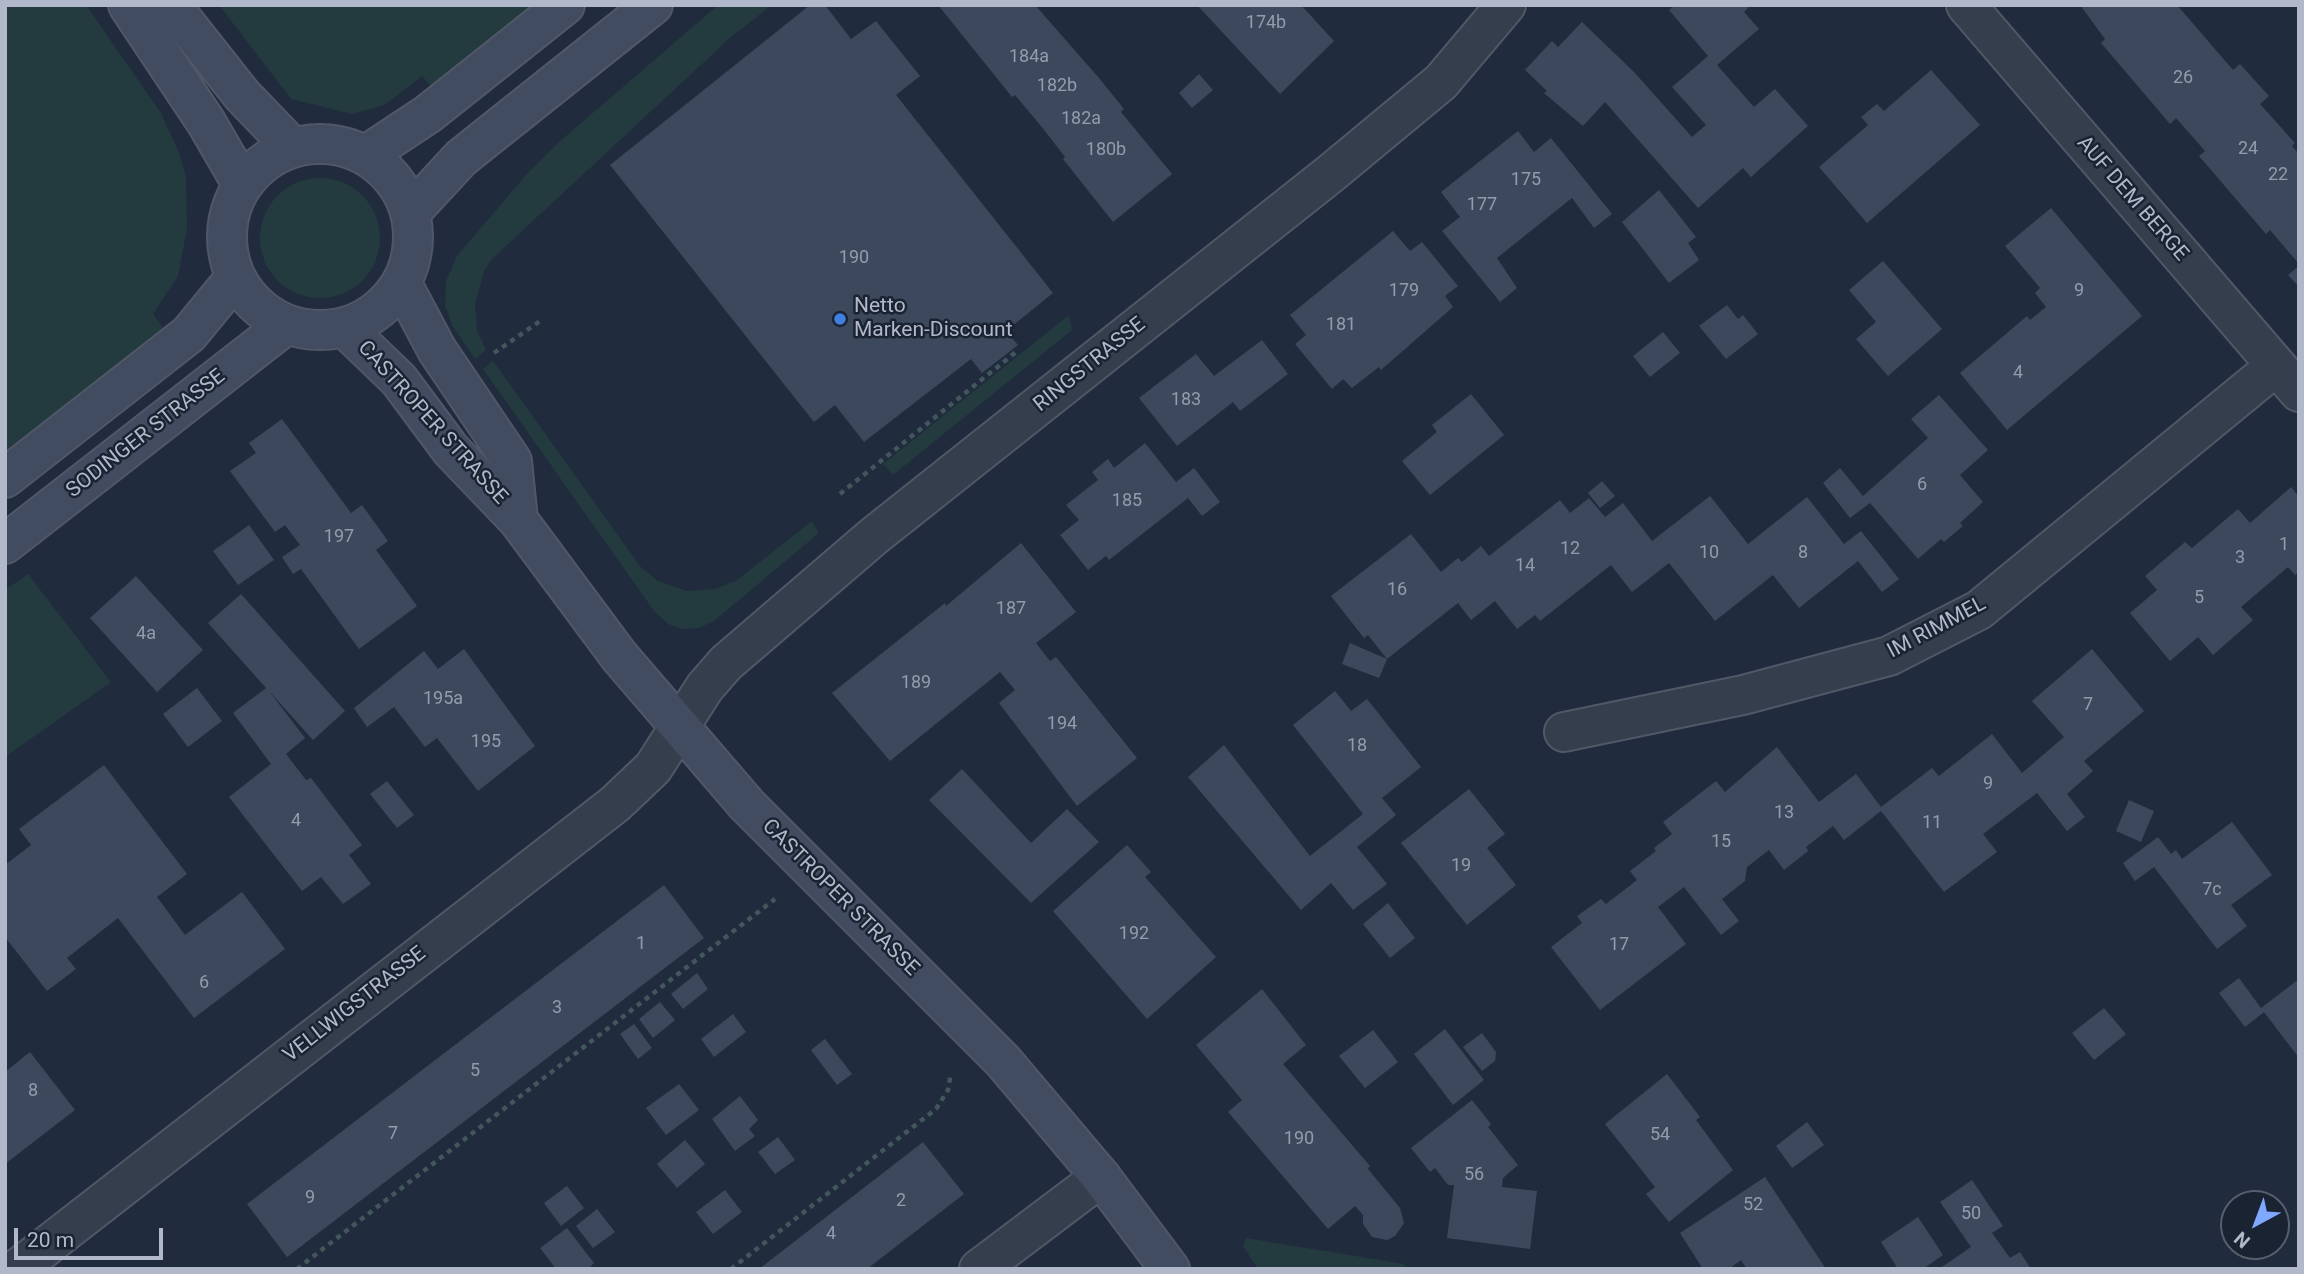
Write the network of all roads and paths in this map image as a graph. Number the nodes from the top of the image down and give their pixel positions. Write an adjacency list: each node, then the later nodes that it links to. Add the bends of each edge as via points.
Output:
1 (128, 5): 9 (main road)
2 (171, 5): 7 (main road, via 242,95)
3 (565, 5): 8 (main road, via 428,114)
4 (653, 5): 10 (main road, via 461,159)
5 (1506, 5): 23 (street, RINGSTRASSE, via 1441,82 874,536 726,663)
6 (1966, 5): 18 (street, AUF DEM BERGE)
7 (292, 147): 8 (main road, via 342,145); 9 (main road, via 263,161)
8 (366, 155): 10 (main road, via 394,179)
9 (242, 184): 11 (main road, via 226,230)
10 (411, 212): 12 (main road, via 414,248)
11 (236, 278): 14 (main road, via 248,298); 19 (main road, via 189,334)
12 (402, 284): 15 (main road, via 368,318); 21 (main road, CASTROPER STRASSE, via 437,350 512,461)
13 (543, 319): 16 (path)
14 (287, 324): 15 (main road, via 316,331); 22 (main road, SODINGER STRASSE)
15 (344, 327): 21 (main road, CASTROPER STRASSE, via 399,380 451,450)
16 (496, 352)
17 (1016, 352): 20 (path)
18 (2287, 379): 24 (street, IM RIMMEL, via 1979,610 1889,656 1743,695)
19 (5, 478)
20 (840, 494)
21 (518, 520): 23 (main road, CASTROPER STRASSE, via 619,656)
22 (5, 544)
23 (680, 728): 25 (main road, CASTROPER STRASSE); 28 (street, VELLWIGSTRASSE, via 653,768 615,804)
24 (1564, 732)
25 (812, 870): 27 (main road, CASTROPER STRASSE, via 1003,1061); 29 (path)
26 (952, 1071): 30 (path, via 948,1090 936,1109)
27 (1101, 1177): 31 (street); 32 (main road, CASTROPER STRASSE)
28 (18, 1269)
29 (297, 1269)
30 (731, 1269)
31 (979, 1269)
32 (1170, 1269)

